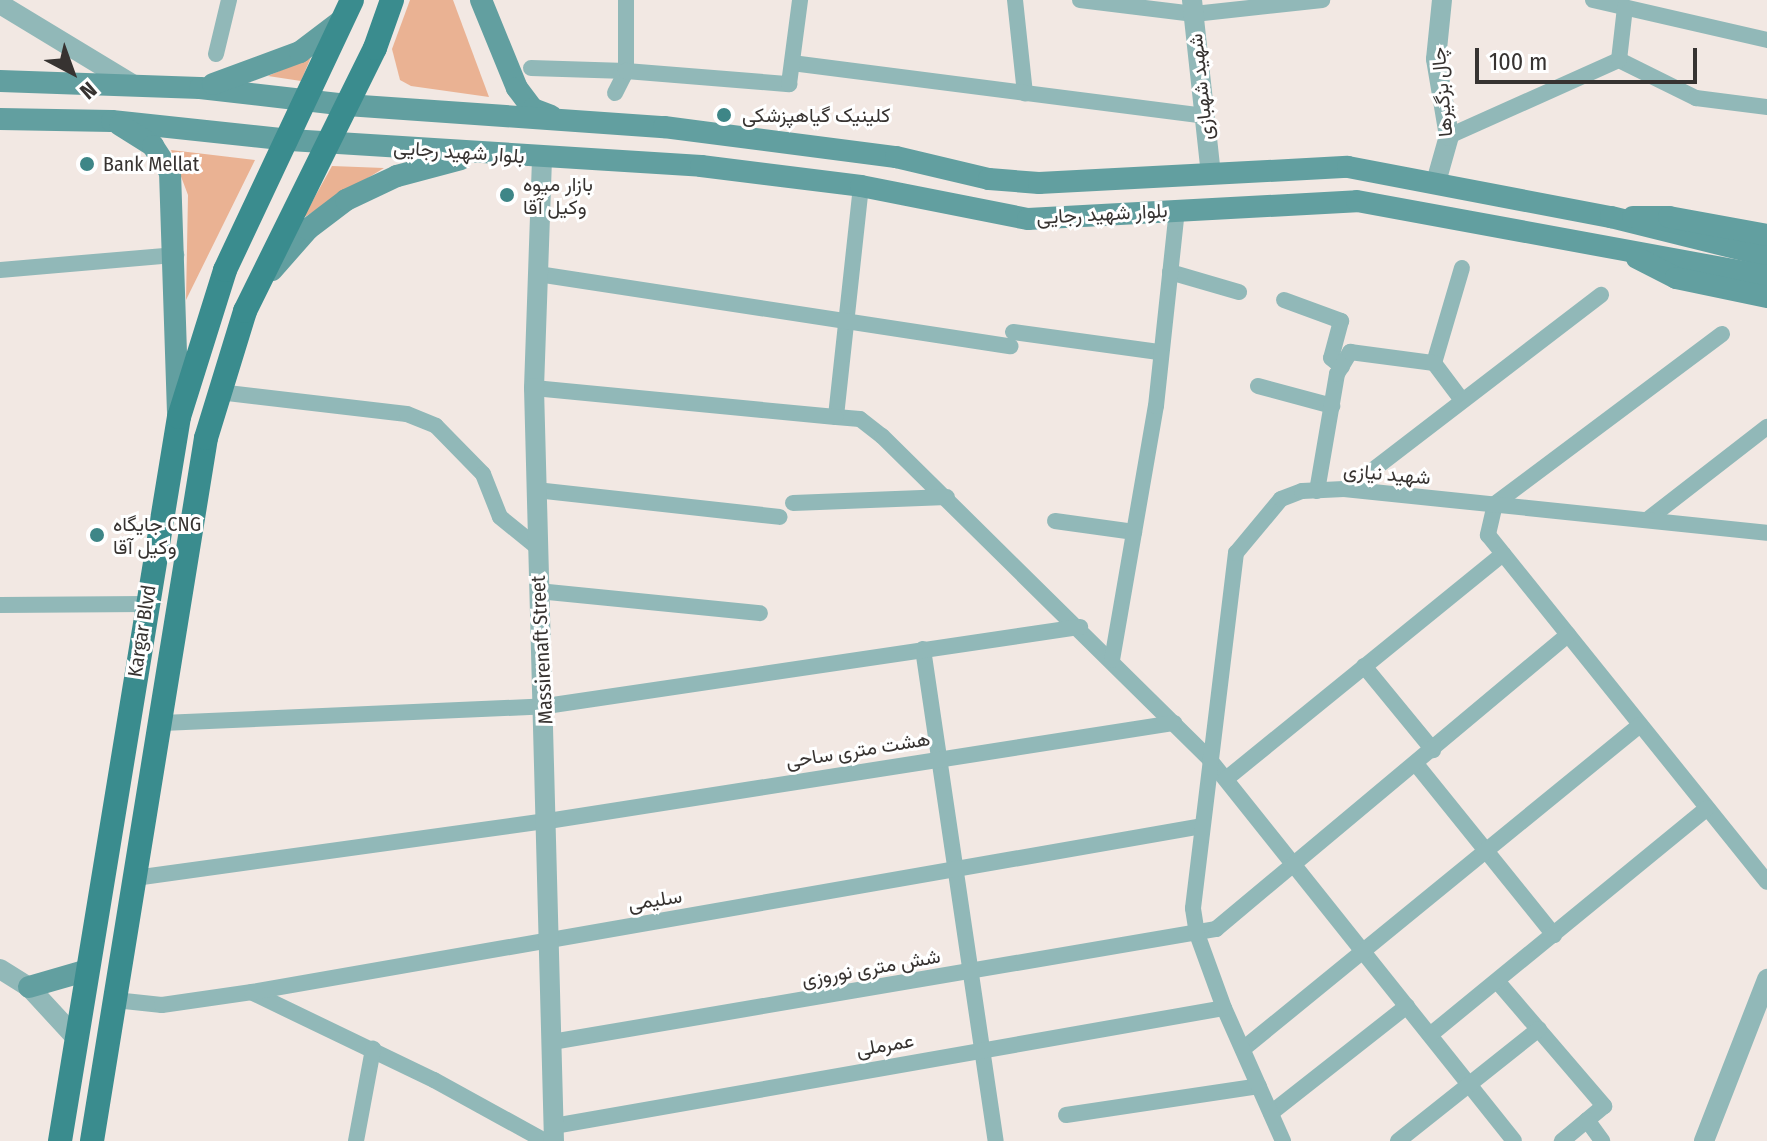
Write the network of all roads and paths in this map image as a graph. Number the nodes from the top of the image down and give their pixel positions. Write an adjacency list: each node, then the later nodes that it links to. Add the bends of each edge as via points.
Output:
1 (229, 0): 16 (street)
2 (392, 0): 27 (main road, Kargar Blvd)
3 (481, 0): 32 (main road, via 524,99 544,115)
4 (626, 0): 20 (street)
5 (800, 0): 18 (street)
6 (1015, 0): 25 (street)
7 (1080, 0): 13 (street)
8 (1322, 0): 13 (street)
9 (1442, 0): 33 (street, چال بزگیرها, via 1436,59)
10 (1593, 0): 12 (street)
11 (0, 4): 22 (street)
12 (1634, 6): 15 (street); 17 (street)
13 (1193, 7): 29 (street, شهید شهبازی)
14 (349, 8): 23 (main road, via 300,52); 26 (main road, Kargar Blvd)
15 (1767, 40)
16 (216, 54)
17 (1619, 60): 28 (street, via 1696,98); 33 (street)
18 (792, 63): 20 (street, via 789,84); 25 (street)
19 (531, 68): 20 (street)
20 (626, 71): 24 (street)
21 (0, 81): 22 (main road, بلوار شهید رجایی)
22 (134, 85): 23 (main road, بلوار شهید رجایی)
23 (200, 88): 26 (main road, بلوار شهید رجایی)
24 (615, 93)
25 (1025, 93): 29 (street)
26 (309, 100): 27 (main road, بلوار شهید رجایی); 34 (main road, Kargar Blvd)
27 (347, 105): 32 (main road, بلوار شهید رجایی); 35 (main road, Kargar Blvd)
28 (1767, 107)
29 (1205, 116): 38 (street, شهید شهبازی)
30 (0, 119): 31 (main road, بلوار شهید رجایی)
31 (112, 121): 34 (main road, بلوار شهید رجایی); 48 (main road, via 153,146 170,172)
32 (576, 123): 39 (main road, بلوار شهید رجایی, via 664,127 896,157)
33 (1449, 136): 40 (street, چال بزگیرها)
34 (290, 140): 35 (main road, بلوار شهید رجایی); 52 (main road, Kargar Blvd)
35 (327, 142): 36 (main road, بلوار شهید رجایی); 56 (main road, Kargar Blvd)
36 (491, 155): 37 (main road, بلوار شهید رجایی); 61 (main road, via 397,176 333,209 287,250)
37 (542, 159): 41 (main road, بلوار شهید رجایی, via 701,166); 54 (street, Massirenaft Street)
38 (1211, 174): 39 (main road, بلوار شهید رجایی, via 1094,183); 40 (main road, بلوار شهید رجایی, via 1348,167)
39 (978, 177): 42 (main road); 44 (main road)
40 (1436, 182): 45 (main road, بلوار شهید رجایی)
41 (861, 186): 42 (main road, بلوار شهید رجایی); 62 (street)
42 (961, 209): 44 (main road, بلوار شهید رجایی)
43 (1177, 210): 44 (main road, بلوار شهید رجایی, via 1050,219); 47 (main road, بلوار شهید رجایی, via 1357,201); 53 (street)
44 (984, 214)
45 (1611, 217): 46 (main road, via 1669,217); 49 (main road, بلوار شهید رجایی)
46 (1767, 235)
47 (1625, 252): 55 (main road, بلوار شهید رجایی); 59 (main road, via 1676,278)
48 (176, 255): 51 (street); 73 (main road)
49 (1767, 256)
50 (1462, 268): 65 (street)
51 (0, 270)
52 (225, 270): 56 (main road, via 238,261 250,262); 73 (main road, Kargar Blvd)
53 (1170, 272): 57 (street); 64 (street)
54 (538, 274): 62 (street); 68 (street, Massirenaft Street)
55 (1767, 276)
56 (258, 282): 61 (main road, Kargar Blvd)
57 (1239, 292)
58 (1601, 295): 70 (street)
59 (1767, 297)
60 (1284, 300): 66 (street, via 1341,321 1331,358)
61 (245, 311): 69 (main road, Kargar Blvd)
62 (849, 320): 64 (street); 72 (street)
63 (1722, 334): 80 (street)
64 (1159, 352): 84 (street, via 1156,406)
65 (1434, 363): 66 (street, via 1350,352); 70 (street)
66 (1342, 367): 71 (street)
67 (1258, 386): 71 (street)
68 (534, 388): 72 (street); 76 (street, Massirenaft Street)
69 (219, 392): 86 (street, via 407,414 436,426 483,474 500,517); 98 (main road, Kargar Blvd, via 187,543)
70 (1461, 399): 75 (street)
71 (1332, 406): 77 (street)
72 (837, 411): 78 (street, via 860,419)
73 (179, 417): 89 (main road, Kargar Blvd)
74 (1767, 427): 82 (street)
75 (1348, 489): 77 (street, شهید نیازی); 80 (street, شهید نیازی)
76 (536, 490): 81 (street); 86 (street, Massirenaft Street)
77 (1317, 491): 103 (street, شهید نیازی, via 1281,499 1236,553)
78 (947, 497): 79 (street); 92 (street)
79 (793, 503)
80 (1495, 504): 82 (street, شهید نیازی); 87 (street, via 1488,535)
81 (780, 517)
82 (1647, 520): 85 (street, شهید نیازی)
83 (1055, 521): 84 (street)
84 (1134, 532): 95 (street)
85 (1767, 533)
86 (537, 547): 88 (street, Massirenaft Street)
87 (1503, 554): 93 (street); 96 (street)
88 (538, 591): 91 (street); 97 (street, Massirenaft Street)
89 (146, 604): 90 (street); 119 (main road, Kargar Blvd)
90 (0, 605)
91 (760, 613)
92 (1080, 627): 94 (street); 95 (street)
93 (1568, 635): 100 (street); 101 (street, شش متری نوروزی)
94 (923, 649): 97 (street); 102 (street)
95 (1112, 660): 99 (street)
96 (1364, 666): 101 (street); 105 (street)
97 (546, 706): 98 (street); 107 (street, Massirenaft Street)
98 (162, 723): 112 (main road, Kargar Blvd)
99 (1174, 723): 102 (street, هشت متری ساحی); 103 (street)
100 (1640, 725): 106 (street); 109 (street)
101 (1433, 750): 104 (street, شش متری نوروزی)
102 (937, 757): 107 (street, هشت متری ساحی); 111 (street)
103 (1210, 760): 105 (street); 108 (street, شهید نیازی)
104 (1416, 764): 109 (street); 110 (street, شش متری نوروزی)
105 (1226, 779): 110 (street)
106 (1707, 808): 113 (street); 115 (street)
107 (548, 821): 112 (street, هشت متری ساحی); 116 (street, Massirenaft Street)
108 (1202, 826): 111 (street, سلیمی); 114 (street, شهید نیازی, via 1193,908)
109 (1485, 847): 115 (street); 117 (street)
110 (1296, 866): 114 (street, شش متری نوروزی, via 1235,917); 117 (street)
111 (952, 870): 116 (street, سلیمی); 120 (street)
112 (135, 878): 125 (main road, Kargar Blvd)
113 (1767, 882)
114 (1197, 934): 120 (street, شش متری نوروزی); 127 (street, شهید نیازی)
115 (1554, 935): 122 (street)
116 (550, 938): 124 (street, سلیمی); 131 (street, Massirenaft Street)
117 (1365, 952): 126 (street); 134 (street)
118 (0, 969): 123 (street)
119 (88, 970): 123 (main road); 130 (main road, Kargar Blvd)
120 (968, 972): 131 (street, شش متری نوروزی); 132 (street)
121 (1767, 979): 150 (street)
122 (1497, 981): 128 (street); 129 (street)
123 (29, 987): 130 (street)
124 (252, 992): 125 (street, سلیمی, via 162,1005); 133 (street)
125 (115, 1000): 143 (main road, Kargar Blvd)
126 (1407, 1006): 129 (street); 137 (street)
127 (1224, 1008): 132 (street, عمرملی); 134 (street, شهید نیازی)
128 (1539, 1029): 135 (street); 139 (street, via 1604,1106)
129 (1430, 1035): 135 (street)
130 (77, 1039): 142 (main road, Kargar Blvd)
131 (552, 1042): 140 (street, Massirenaft Street)
132 (980, 1048): 140 (street, عمرملی); 141 (street)
133 (373, 1049): 140 (street); 144 (street)
134 (1243, 1049): 136 (street, شهید نیازی)
135 (1470, 1085): 146 (street); 147 (street)
136 (1259, 1086): 137 (street, شهید نیازی); 138 (street)
137 (1271, 1113): 145 (street, شهید نیازی)
138 (1066, 1115)
139 (1587, 1120): 148 (street); 149 (street)
140 (551, 1136)
141 (992, 1140)
142 (60, 1141)
143 (92, 1141)
144 (356, 1141)
145 (1283, 1141)
146 (1398, 1141)
147 (1514, 1141)
148 (1562, 1141)
149 (1602, 1141)
150 (1704, 1141)

